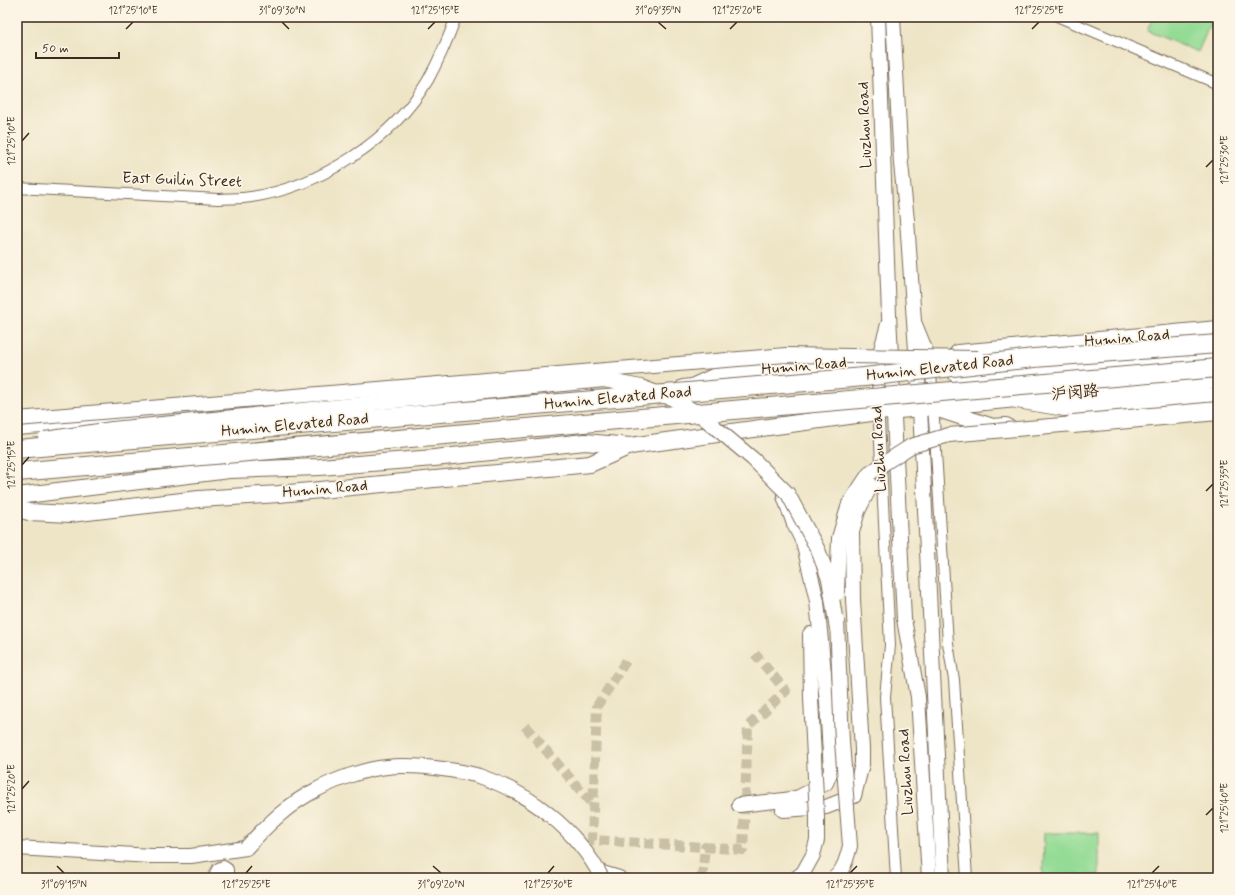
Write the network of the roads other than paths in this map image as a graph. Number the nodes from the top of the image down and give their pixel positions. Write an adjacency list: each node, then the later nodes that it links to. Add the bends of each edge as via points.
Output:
1 (456, 17): 6 (street, East Guilin Street, via 445,47 427,82 404,112 353,157 322,175 289,188 251,197 218,199)
2 (878, 17): 15 (main road, Liuzhou Road, via 889,315)
3 (893, 17): 13 (main road, Liuzhou Road, via 901,164 914,314)
4 (1059, 17): 5 (street)
5 (1218, 84)
6 (17, 188)
7 (1218, 330): 10 (main road, Humin Road)
8 (1218, 337): 11 (highway)
9 (1218, 344): 14 (highway, Humin Elevated Road, bridge)
10 (1050, 345): 11 (highway); 13 (main road, Humin Road)
11 (1114, 348): 16 (highway)
12 (1218, 353): 16 (main road)
13 (923, 356): 15 (main road, Humin Road); 18 (main road, Liuzhou Road)
14 (1034, 358): 28 (main road, bridge, via 786,355); 33 (highway, Humin Elevated Road, bridge, via 864,377)
15 (884, 360): 20 (main road, Liuzhou Road); 21 (main road, Humin Road, via 720,374)
16 (1055, 367): 18 (main road)
17 (1218, 368): 35 (highway, Humin Elevated Road, bridge)
18 (924, 378): 20 (main road); 25 (main road, Liuzhou Road)
19 (1218, 380): 24 (main road, 沪闵路)
20 (885, 381): 21 (main road); 26 (main road, Liuzhou Road)
21 (692, 387): 22 (main road, Humin Road)
22 (584, 394): 30 (main road, Humin Road, via 513,386); 31 (main road, Humin Road)
23 (1218, 397): 24 (highway, via 1064,407)
24 (1017, 399): 25 (main road, 沪闵路)
25 (926, 408): 26 (main road, Humin Road); 27 (main road, Humin Road, via 993,427); 52 (main road, Liuzhou Road); 53 (street, via 948,643 954,680)
26 (886, 411): 32 (main road, Humin Road); 50 (street, via 890,645 885,697); 51 (main road, Liuzhou Road, via 904,619 918,697)
27 (1218, 411): 29 (highway, bridge)
28 (17, 419)
29 (1074, 424): 34 (main road, bridge, via 949,435 911,446)
30 (17, 427)
31 (17, 442): 36 (main road, bridge, via 112,429 604,380 641,387 672,398 698,413 752,459)
32 (630, 446): 37 (main road, Humin Road, via 585,442 320,467 229,470); 38 (main road, Humin Road, via 590,464 279,494 199,499 70,514)
33 (17, 449)
34 (886, 462): 39 (main road, bridge, via 869,474 849,504 839,538); 42 (main road, bridge, via 866,492 852,532 853,600 862,756 860,778 854,796 840,802 826,807)
35 (17, 472)
36 (781, 488): 39 (main road, bridge, via 788,494 818,550 829,579); 41 (main road, via 803,542 817,601 831,770 826,783 799,797)
37 (17, 496)
38 (17, 509)
39 (837, 629): 49 (main road, bridge, via 850,846 846,860)
40 (810, 634): 48 (main road, bridge, via 817,840 813,855)
41 (739, 805)
42 (783, 810)
43 (17, 848): 44 (main road, bridge, via 151,856 191,856 246,848 288,807 317,789 347,777 386,767 413,766 447,769 479,776 524,797 563,827 581,847)
44 (600, 875): 47 (main road)
45 (215, 878): 46 (main road, via 223,868 226,870)
46 (226, 878)
47 (618, 878)
48 (796, 878)
49 (834, 878)
50 (896, 878)
51 (929, 878)
52 (943, 878)
53 (967, 878)

